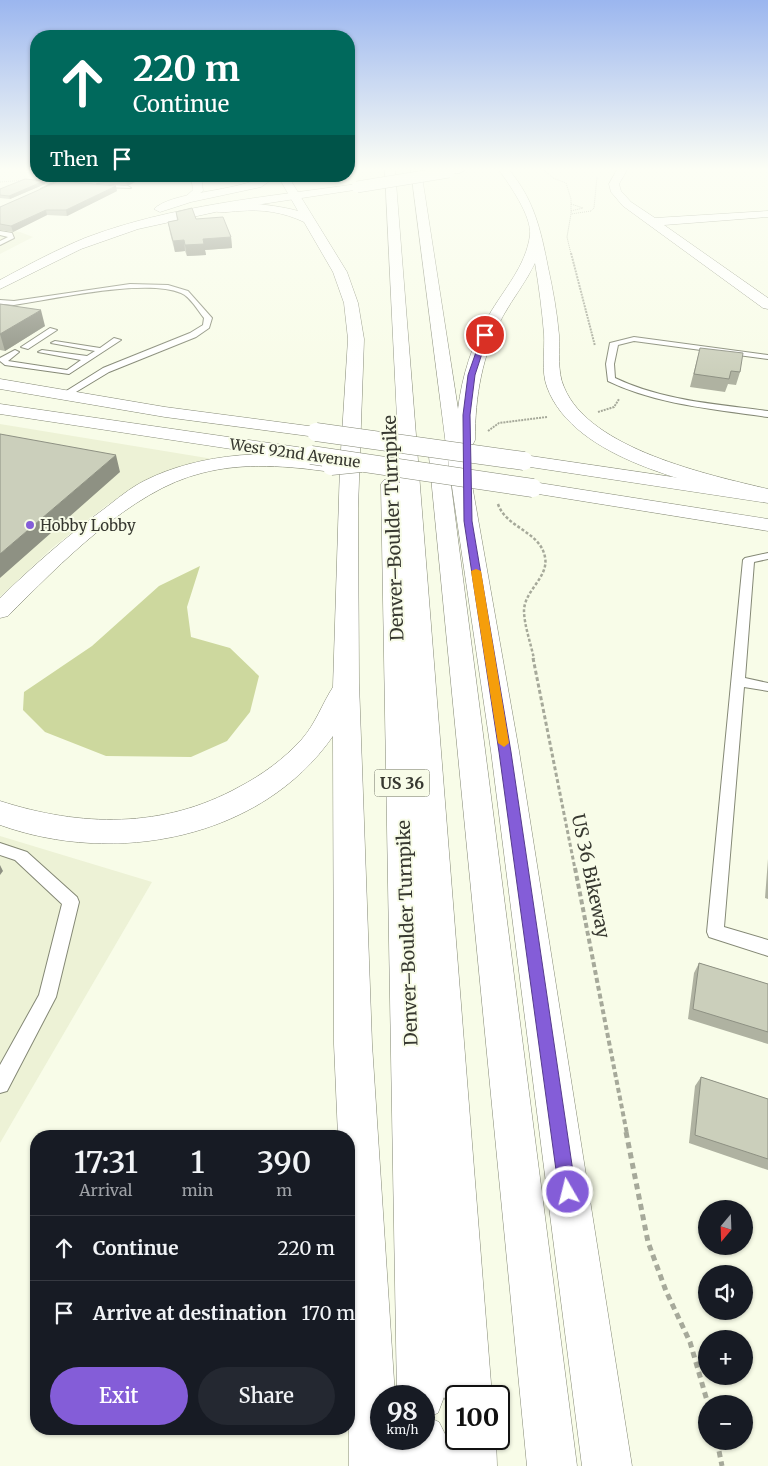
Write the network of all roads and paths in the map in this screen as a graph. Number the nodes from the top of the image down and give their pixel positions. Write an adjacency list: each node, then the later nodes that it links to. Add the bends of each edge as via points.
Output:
1 (96, 238): 11 (main road)
2 (320, 238): 37 (main road, via 346,288 356,339 348,508)
3 (368, 238): 43 (main road, Denver–Boulder Turnpike / US 36)
4 (394, 238): 44 (main road)
5 (415, 238): 52 (main road)
6 (426, 238): 32 (main road)
7 (533, 238): 32 (main road, via 528,263 485,335 472,375 466,425)
8 (536, 238): 30 (main road, via 551,328 555,386 571,412 604,439 646,460)
9 (568, 238): 17 (path)
10 (675, 238): 13 (main road)
11 (0, 285)
12 (0, 302): 23 (lane, via 22,302 130,286 168,287 186,292 208,318 206,326 193,335 106,370)
13 (768, 305)
14 (53, 330): 16 (lane)
15 (117, 340): 19 (lane)
16 (39, 346): 19 (lane); 19 (lane)
17 (596, 348)
18 (16, 352): 19 (lane, via 3,360 5,363 59,372 69,372)
19 (92, 356)
20 (768, 358): 26 (lane, via 634,339 614,343 610,364 611,379 625,387 691,403)
21 (0, 384): 23 (main road, West 92nd Avenue)
22 (617, 394): 25 (path, via 617,404)
23 (66, 395): 24 (main road, via 30,409); 30 (main road, West 92nd Avenue, bridge)
24 (2, 410): 29 (main road, West 92nd Avenue, bridge)
25 (597, 412)
26 (768, 414)
27 (547, 417): 28 (path, via 499,423 489,429)
28 (486, 436)
29 (361, 462): 33 (main road, West 92nd Avenue, bridge); 35 (main road, bridge, via 331,466 252,460 206,467 160,481 125,502 62,551)
30 (768, 496)
31 (497, 498): 45 (path, US 36 Bikeway, via 503,515 536,540 545,559 543,573 524,610 545,725 648,1242 690,1342)
32 (468, 521): 53 (main road, via 505,752)
33 (768, 525)
34 (768, 556): 36 (lane, via 750,560)
35 (0, 611)
36 (738, 681): 38 (lane); 41 (lane, via 715,932)
37 (346, 683): 39 (main road, via 327,725 300,758 269,783 217,810 181,823 109,833 41,826); 49 (main road, via 353,1044)
38 (768, 687)
39 (0, 812)
40 (0, 849): 42 (lane, via 21,856 71,902 47,997)
41 (768, 948)
42 (0, 1084)
43 (420, 1385)
44 (467, 1385)
45 (705, 1395)
46 (422, 1450): 50 (main road)
47 (471, 1450): 51 (main road)
48 (718, 1450): 54 (path)
49 (374, 1466)
50 (422, 1466)
51 (472, 1466)
52 (552, 1466)
53 (607, 1466)
54 (722, 1466)

